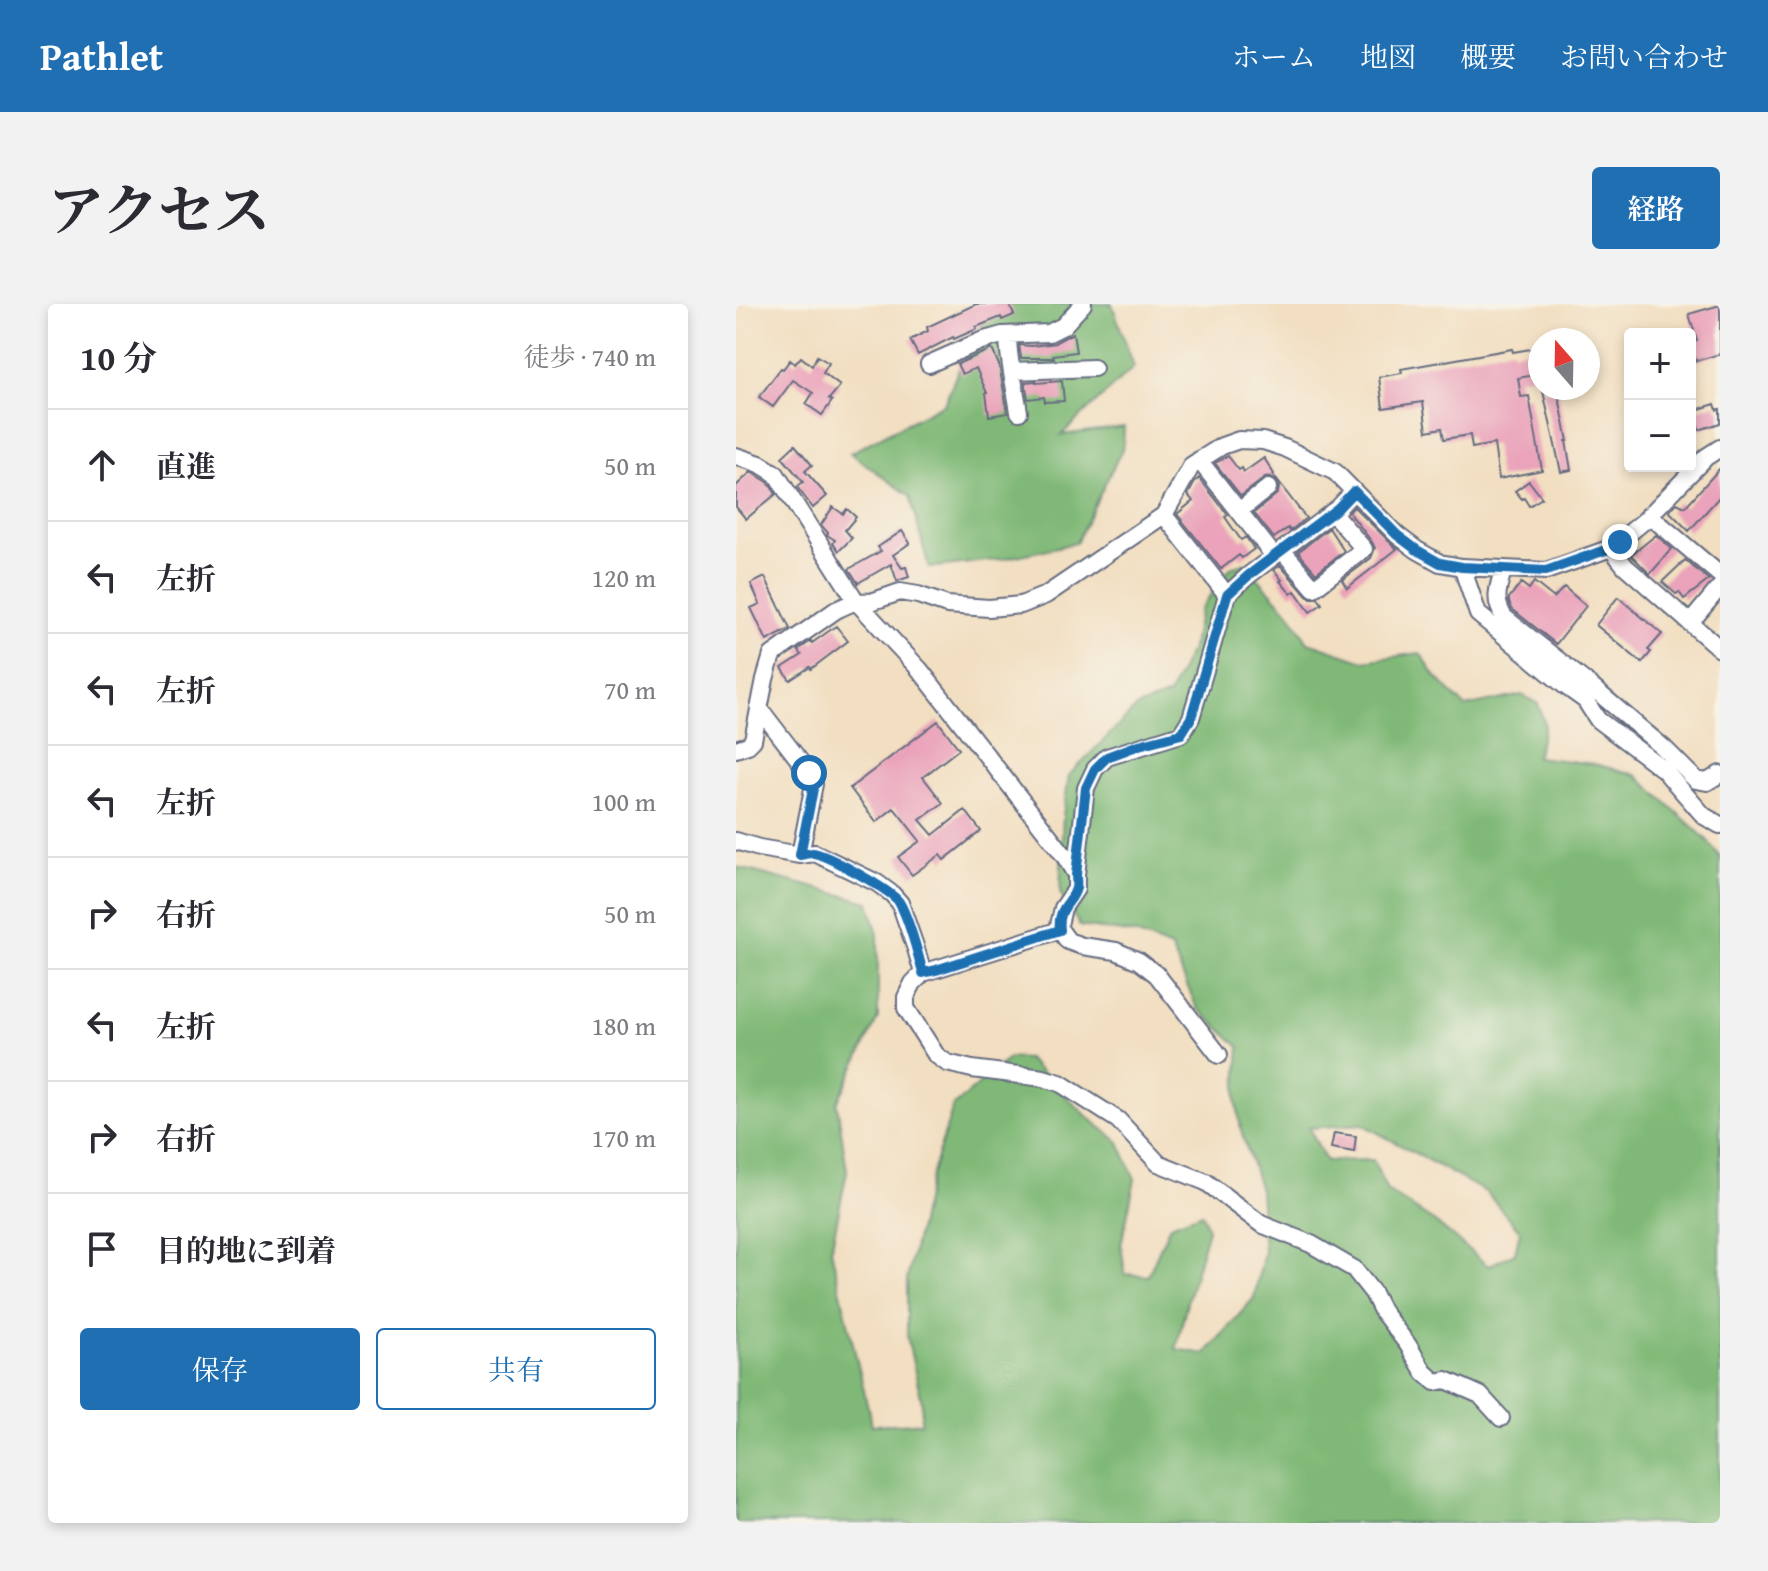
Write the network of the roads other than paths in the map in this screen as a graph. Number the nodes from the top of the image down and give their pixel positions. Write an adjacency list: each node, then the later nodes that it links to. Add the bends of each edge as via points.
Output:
1 (1083, 304): 2 (street, via 1049,333)
2 (1008, 335): 3 (street); 5 (street)
3 (929, 364)
4 (1094, 368): 5 (street)
5 (1012, 371): 6 (street)
6 (1019, 412)
7 (1720, 448): 15 (street)
8 (736, 456): 23 (street, via 776,474)
9 (1199, 460): 11 (street, via 1239,440 1263,441 1335,472); 12 (street); 14 (street)
10 (1268, 488): 12 (street)
11 (1354, 491): 13 (street); 18 (street, via 1417,550 1440,563)
12 (1239, 511): 17 (street)
13 (1332, 512): 17 (street); 17 (street, via 1364,549 1314,588)
14 (1164, 515): 22 (street); 23 (street, via 1046,595 1021,605 968,608 900,592)
15 (1649, 515): 16 (street); 20 (street)
16 (1611, 548): 19 (street, via 1546,571); 24 (street)
17 (1278, 553): 22 (street)
18 (1462, 567): 19 (street); 29 (street, via 1478,614 1585,700 1598,720 1663,769 1704,816)
19 (1503, 570): 28 (street, via 1497,607 1504,617 1654,739 1696,780 1707,782)
20 (1720, 575)
21 (1720, 587): 24 (street)
22 (1227, 595): 32 (street, via 1191,718 1181,734 1107,757 1095,769 1086,788)
23 (856, 601): 26 (street, via 772,655); 32 (street, via 920,670)
24 (1690, 623): 25 (street)
25 (1720, 649)
26 (759, 708): 27 (street, via 753,740); 31 (street, via 814,784)
27 (736, 749)
28 (1720, 774)
29 (1720, 825)
30 (736, 841): 31 (street)
31 (800, 855): 34 (street, via 815,853 892,894 900,903)
32 (1076, 875): 33 (street)
33 (1060, 930): 34 (street); 35 (street, via 1068,941 1116,951 1157,975)
34 (923, 973): 36 (street, via 906,997 906,1008 936,1055 972,1069 1060,1083 1118,1120 1158,1163 1206,1182 1261,1224 1354,1269 1424,1372 1435,1382 1446,1380 1480,1395)
35 (1219, 1055)
36 (1501, 1418)

